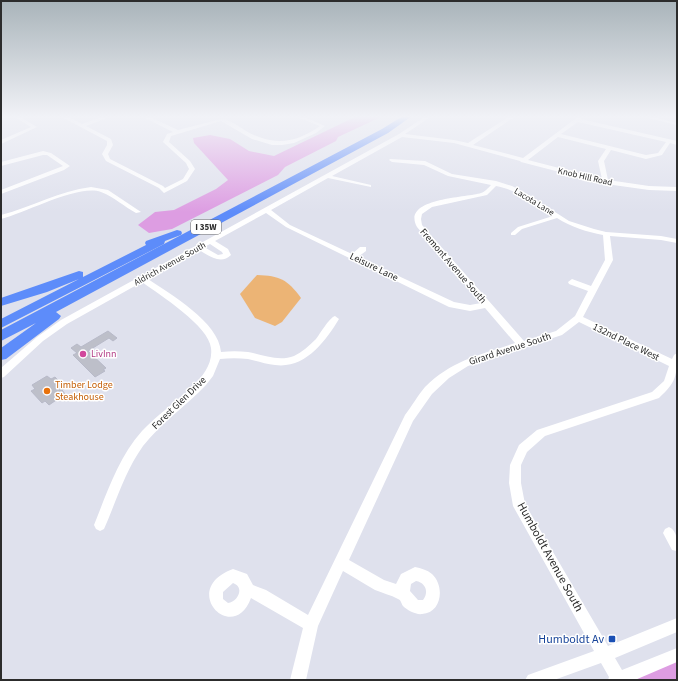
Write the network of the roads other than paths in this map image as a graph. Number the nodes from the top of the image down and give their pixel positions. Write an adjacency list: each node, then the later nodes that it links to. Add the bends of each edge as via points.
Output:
1 (108, 148): 2 (street, via 105,154 108,160 161,187 164,191 185,180 192,169)
2 (172, 148)
3 (339, 148): 23 (highway, I 35W)
4 (351, 148): 28 (highway, I 35W)
5 (378, 148): 13 (street, Aldrich Avenue South)
6 (478, 148): 11 (street, Knob Hill Road)
7 (541, 148): 11 (street)
8 (608, 148): 9 (street, via 653,157 660,154); 14 (street, via 601,161)
9 (664, 148)
10 (392, 160): 15 (street, Lacota Lane, via 425,163 450,175)
11 (523, 161): 14 (street, Knob Hill Road)
12 (1, 164): 18 (street, via 43,153 49,154 66,166)
13 (327, 176): 16 (street); 19 (street, Aldrich Avenue South)
14 (606, 182): 17 (street, Knob Hill Road)
15 (496, 183): 21 (street, Lacota Lane, via 522,193); 36 (street, Fremont Avenue South, via 485,194 426,207 417,214 416,220)
16 (369, 186)
17 (677, 189)
18 (1, 192)
19 (266, 210): 27 (street, Aldrich Avenue South); 31 (street, Leisure Lane, via 288,226)
20 (138, 212): 22 (street, via 102,190 90,188 73,191)
21 (558, 216): 24 (street, via 520,228); 25 (street, Lacota Lane, via 579,227)
22 (1, 217)
23 (177, 233): 35 (highway, via 155,240 50,287); 39 (highway, I 35W)
24 (513, 234)
25 (606, 234): 26 (street, Lacota Lane); 34 (street, Girard Avenue South, via 609,260)
26 (677, 241)
27 (211, 242): 29 (street, Aldrich Avenue South); 29 (street, via 227,255 216,257)
28 (170, 246): 40 (highway, I 35W); 42 (highway, via 61,312)
29 (200, 248): 32 (street, Aldrich Avenue South)
30 (363, 249): 31 (street)
31 (353, 257): 36 (street, Leisure Lane, via 452,305 470,308)
32 (142, 279): 43 (street, via 187,311 215,342); 45 (street, Aldrich Avenue South, via 64,322)
33 (572, 282): 34 (street)
34 (594, 290): 37 (street, Girard Avenue South)
35 (1, 302)
36 (487, 305): 41 (street, Fremont Avenue South)
37 (578, 318): 41 (street, Girard Avenue South, via 559,333); 44 (street, 132nd Place West)
38 (335, 319): 43 (street, via 325,336 306,354 295,360 280,362 243,354)
39 (1, 324)
40 (1, 336)
41 (522, 345): 49 (street, Girard Avenue South, via 465,363 428,391 409,418)
42 (1, 355)
43 (216, 356): 46 (street, Forest Glen Drive, via 204,382 160,419 139,443)
44 (676, 361): 54 (street, Humboldt Avenue South, via 668,383 656,395 541,434 527,443 517,457 513,479 519,506)
45 (1, 374)
46 (100, 525)
47 (669, 533): 48 (street)
48 (677, 545)
49 (340, 562): 51 (street, via 380,585); 52 (street, Girard Avenue South)
50 (247, 588): 52 (street)
51 (404, 594)
52 (311, 625): 56 (street, Girard Avenue South)
53 (677, 625): 54 (street)
54 (603, 655): 57 (street); 58 (street, Humboldt Avenue South)
55 (677, 655): 58 (street)
56 (298, 680)
57 (533, 680)
58 (617, 680)

